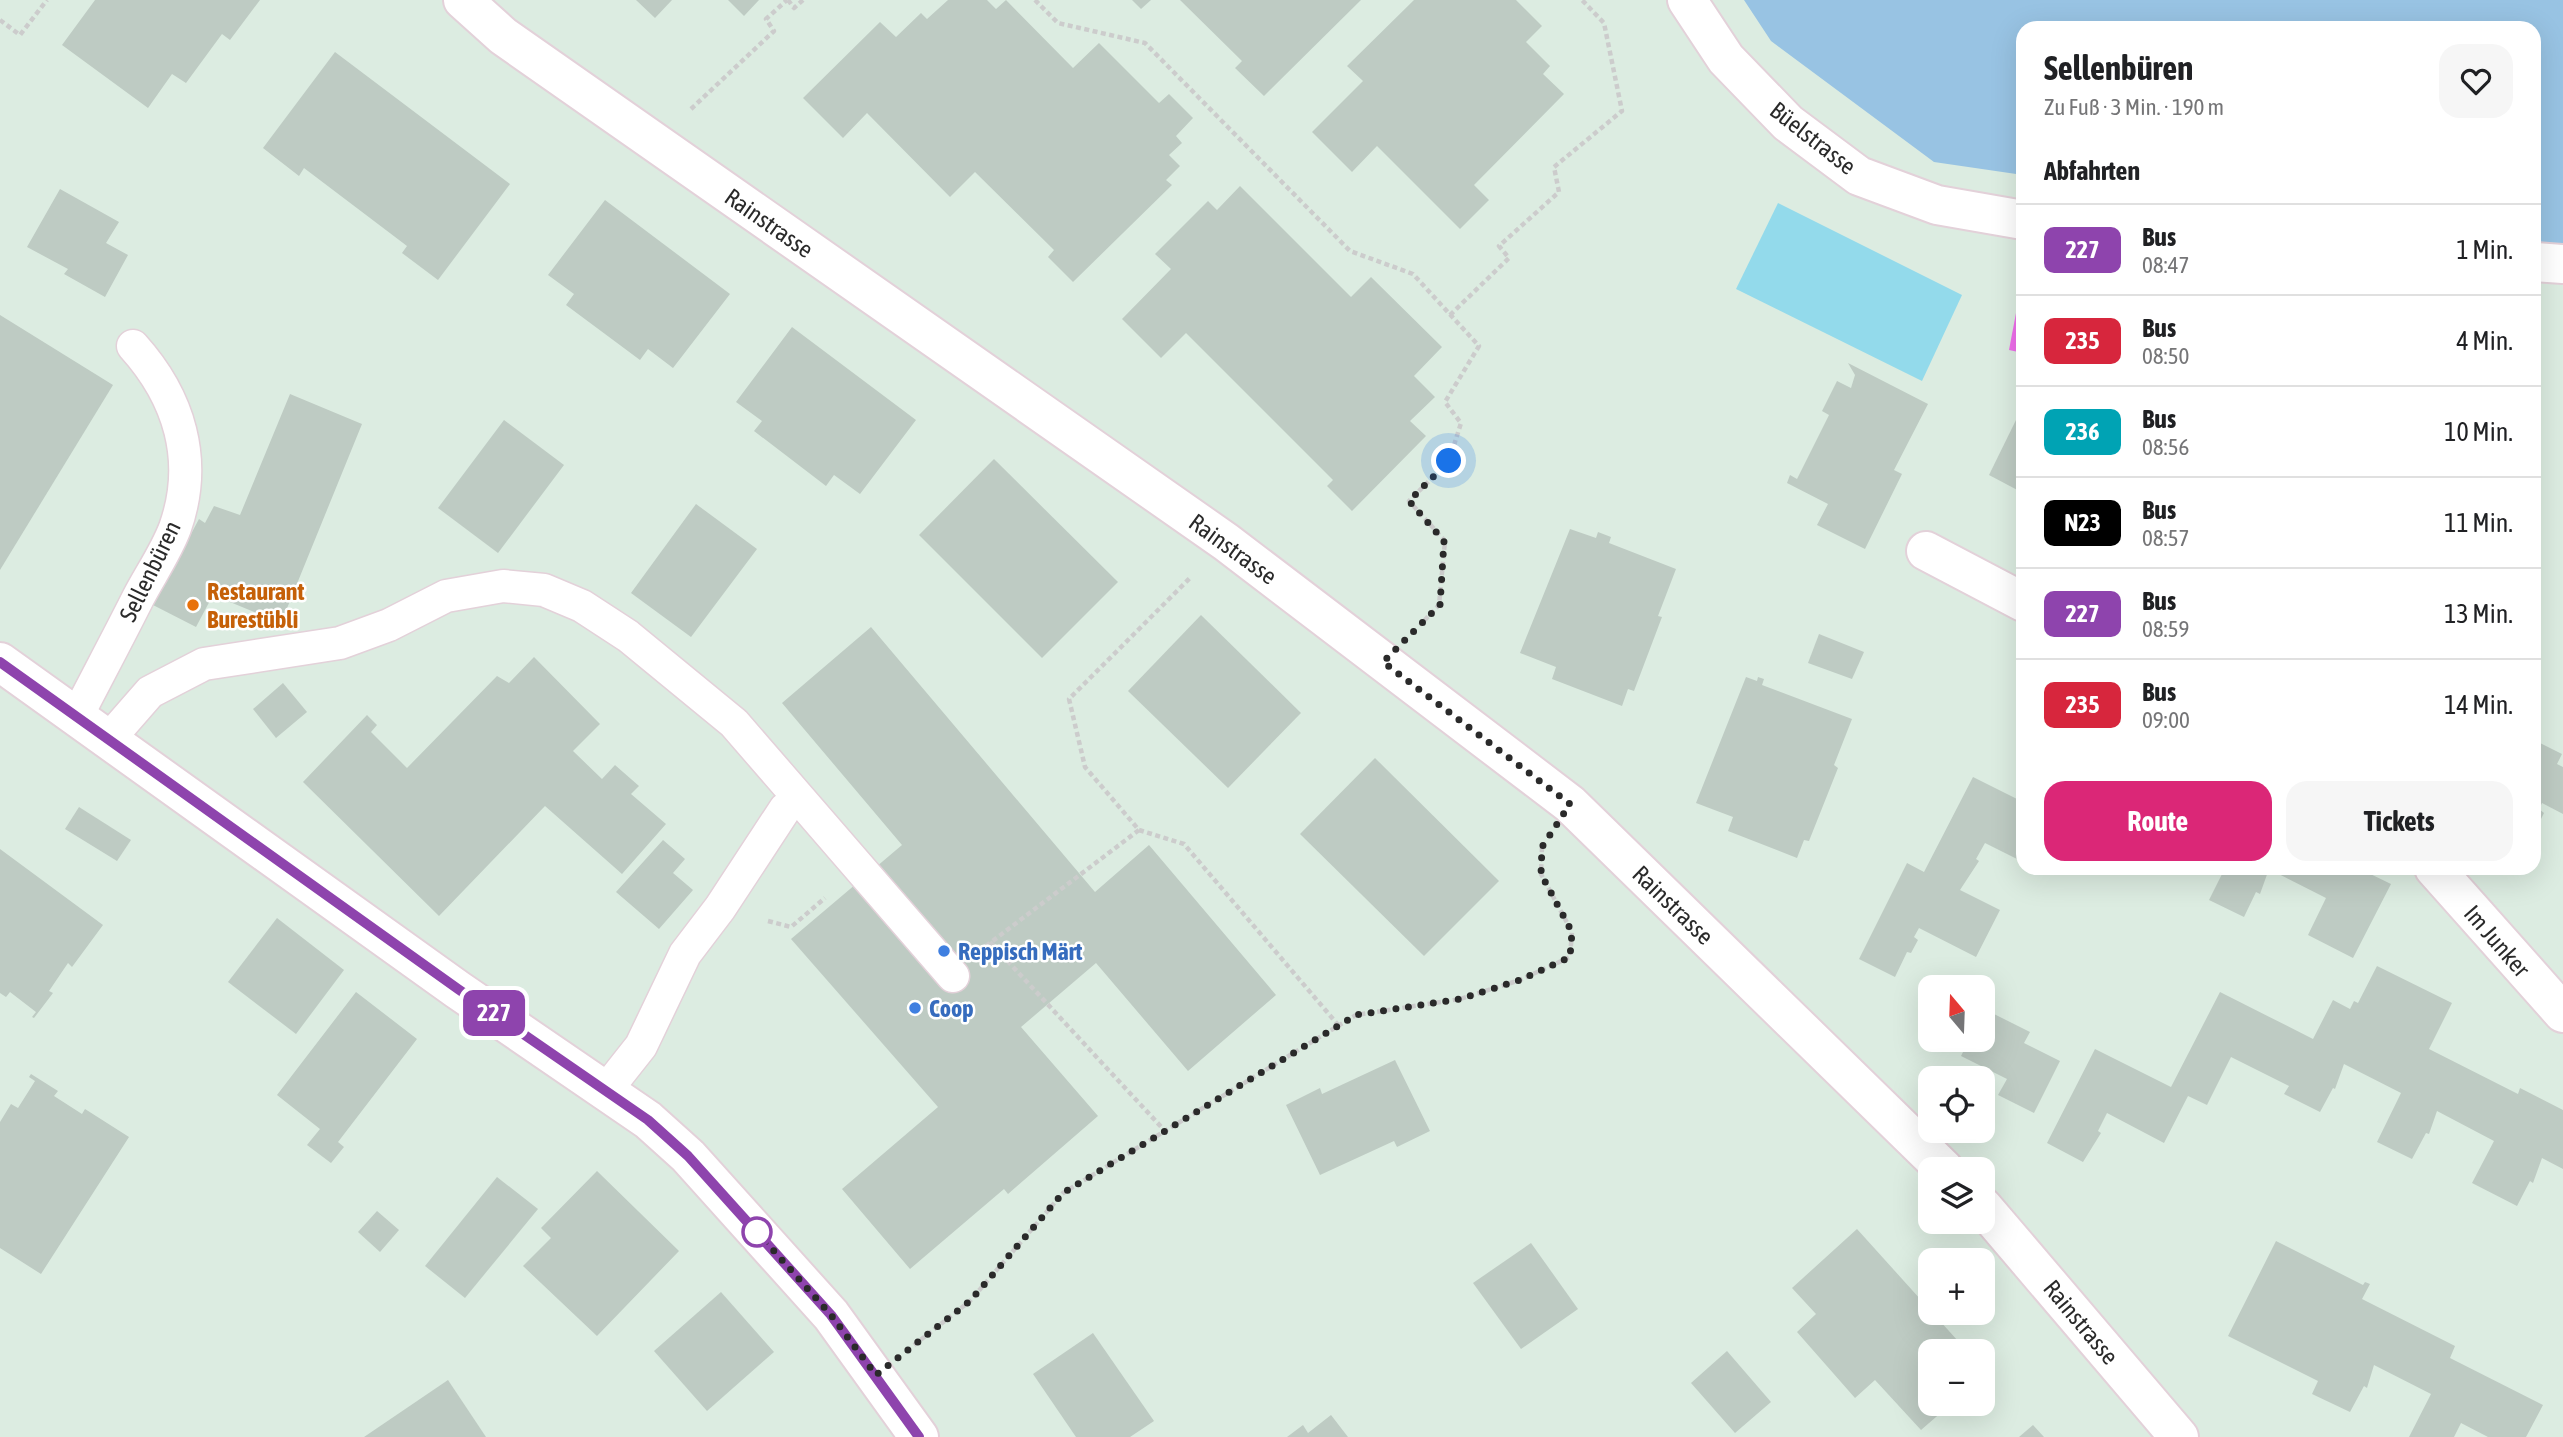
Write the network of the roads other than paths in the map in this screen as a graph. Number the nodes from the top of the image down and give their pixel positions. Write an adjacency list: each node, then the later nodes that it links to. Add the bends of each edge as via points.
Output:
1 (463, 0): 17 (street, Rainstrasse, via 503,36 1226,542 1570,804)
2 (1687, 0): 3 (street, Büelstrasse, via 1726,59 1787,123 1859,176 1937,205)
3 (2016, 219)
4 (2541, 262): 5 (street)
5 (2563, 264)
6 (133, 346): 10 (lane, Sellenbüren, via 156,372 174,406 184,445 185,489 174,528)
7 (1926, 551): 8 (street)
8 (2016, 598)
9 (0, 662): 10 (street)
10 (77, 716): 11 (street)
11 (109, 739): 14 (lane, via 150,692 204,664 340,643 446,596 503,586 544,590 582,606 628,636 734,723); 16 (street, via 458,989)
12 (785, 809): 16 (lane, via 685,954 641,1046)
13 (2440, 875): 15 (street, Im Junker)
14 (953, 976)
15 (2563, 1013)
16 (607, 1089): 19 (street, via 688,1156 831,1315)
17 (1932, 1157)
18 (1995, 1221): 20 (street, Rainstrasse)
19 (919, 1437)
20 (2179, 1437)

